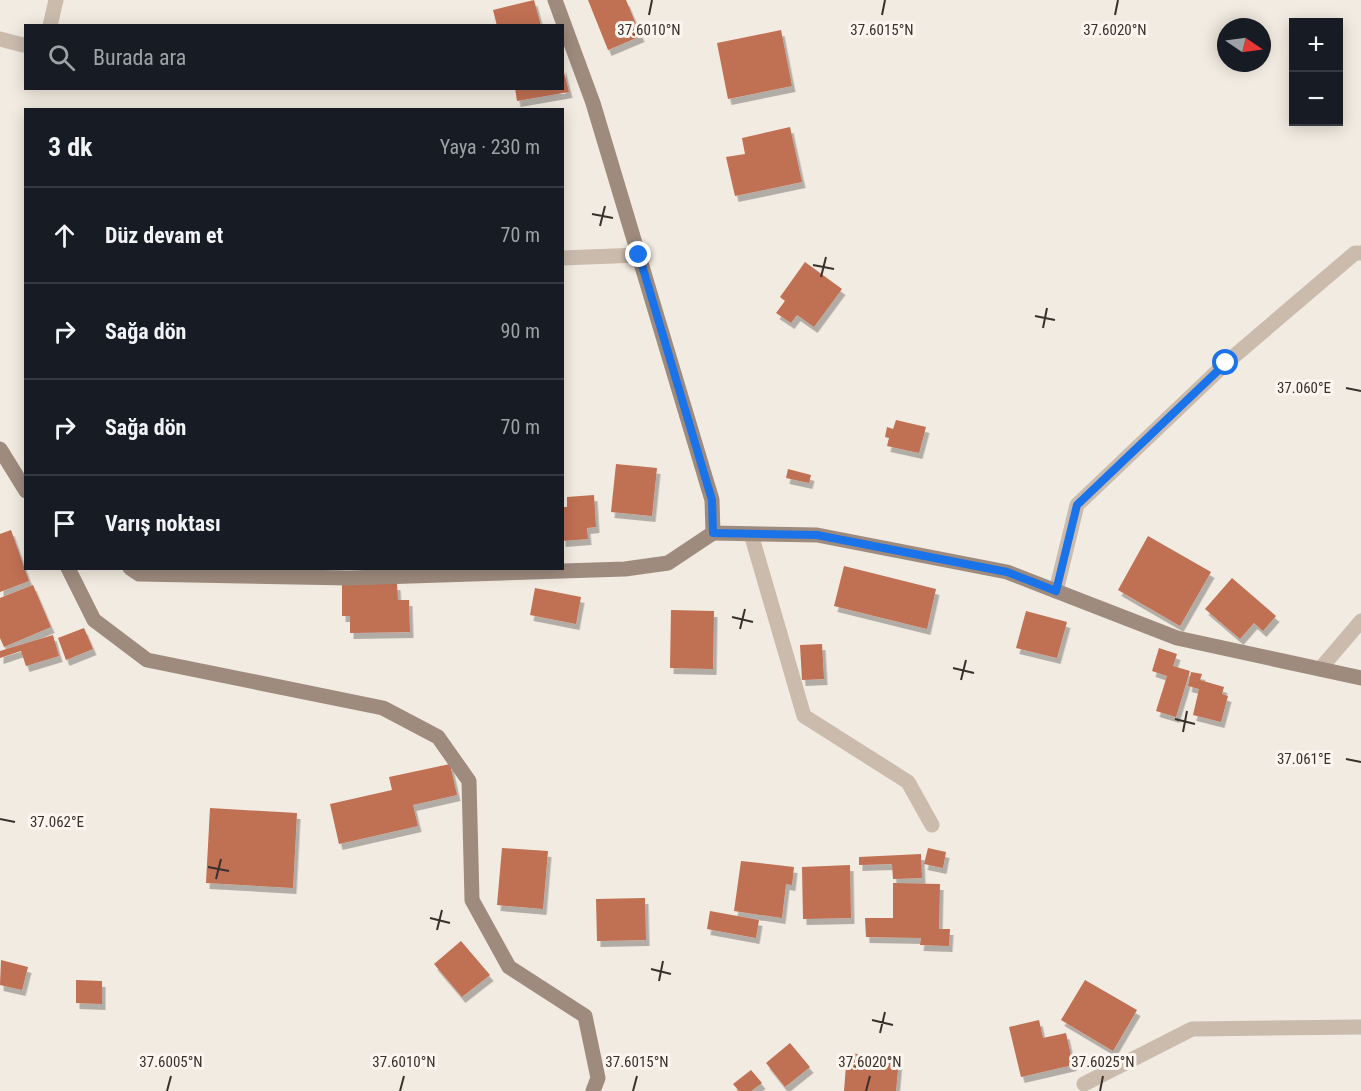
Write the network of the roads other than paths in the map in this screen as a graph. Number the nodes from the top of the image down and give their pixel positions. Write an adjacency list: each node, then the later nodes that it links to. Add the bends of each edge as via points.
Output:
1 (56, 0): 3 (street)
2 (555, 0): 5 (street)
3 (50, 24)
4 (564, 24): 9 (street, via 593,103)
5 (564, 24)
6 (0, 39): 7 (street)
7 (24, 45)
8 (1361, 253): 17 (street, via 1354,253 1226,363 1077,505)
9 (639, 255): 10 (street); 13 (street, via 712,500)
10 (564, 258)
11 (0, 449): 12 (street)
12 (24, 488)
13 (713, 533): 14 (street); 16 (street, via 668,563 625,569 350,578 139,574)
14 (751, 534): 17 (street, via 817,535 1007,572); 21 (street, via 804,716 908,782)
15 (69, 570): 24 (street, via 94,620 147,660 383,708 438,737 469,781 472,900 509,967 585,1016 598,1078)
16 (133, 570)
17 (1056, 591): 19 (street, via 1177,638)
18 (1361, 621): 19 (street)
19 (1320, 669): 20 (street)
20 (1361, 678)
21 (932, 825)
22 (1361, 1027): 23 (street, via 1192,1029)
23 (1084, 1084)
24 (593, 1091)

